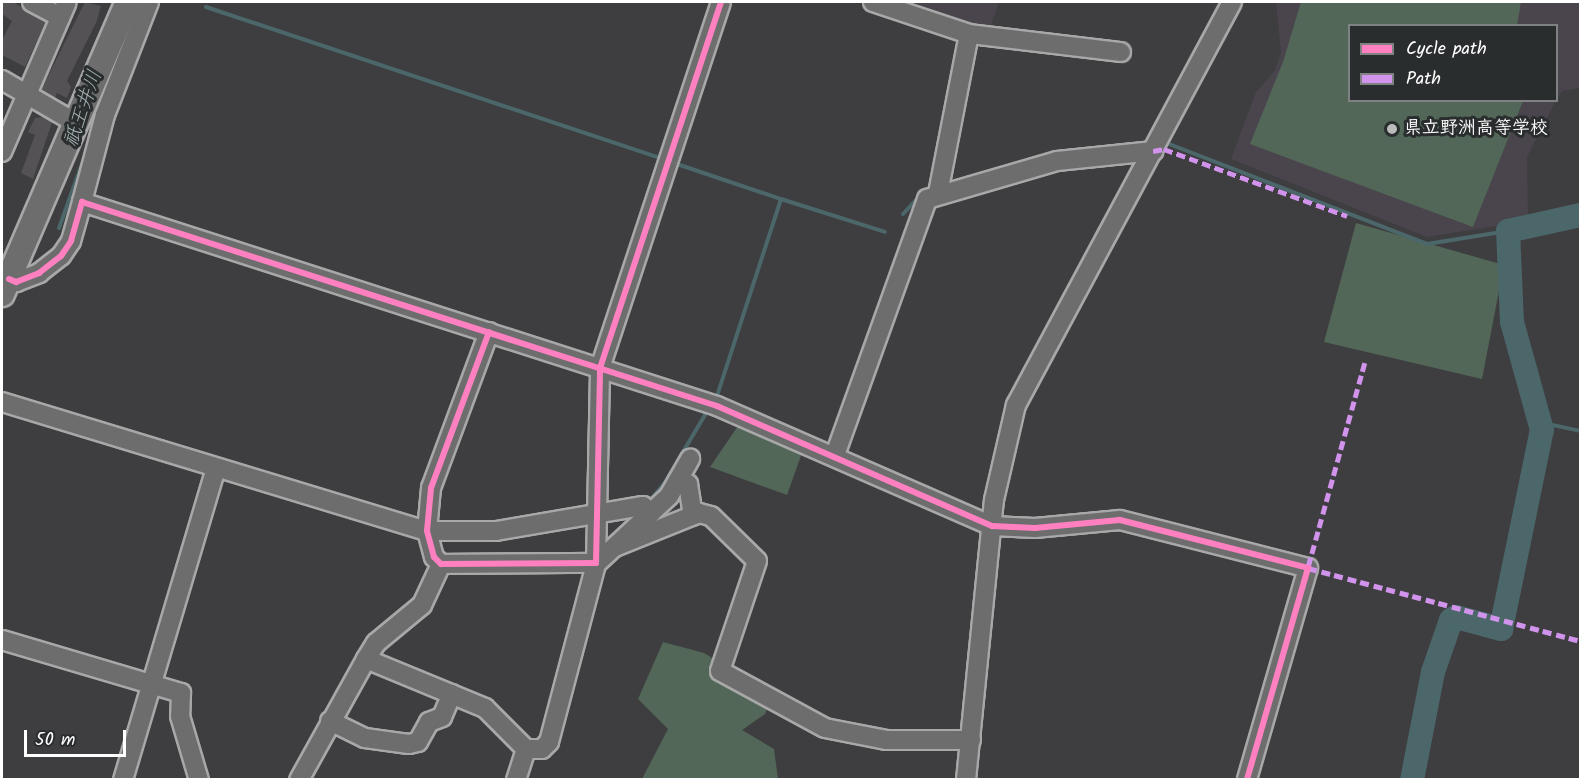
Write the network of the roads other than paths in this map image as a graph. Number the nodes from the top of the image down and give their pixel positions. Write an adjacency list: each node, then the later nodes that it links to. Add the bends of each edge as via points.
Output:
1 (32, 2): 7 (street)
2 (128, 2): 12 (main road)
3 (149, 2): 16 (street, via 105,115)
4 (721, 2): 19 (street)
5 (873, 2): 8 (street)
6 (1232, 2): 13 (street)
7 (63, 9): 11 (street)
8 (969, 34): 9 (street); 15 (street)
9 (1121, 52)
10 (2, 81): 11 (street)
11 (26, 95): 12 (street); 14 (street)
12 (76, 123): 17 (main road)
13 (1153, 151): 15 (street, via 1085,155); 28 (street, via 1028,377 1006,440)
14 (2, 152)
15 (938, 194): 21 (street, via 927,199 921,212)
16 (82, 202): 17 (street, via 71,241 61,256 39,273); 18 (street)
17 (5, 286)
18 (489, 332): 19 (street); 29 (street, via 431,488)
19 (600, 368): 21 (street, via 717,406); 25 (street)
20 (2, 402): 23 (street)
21 (835, 455): 28 (street)
22 (690, 459): 24 (street)
23 (216, 469): 29 (street); 34 (street)
24 (678, 480): 26 (street); 27 (street, via 688,484)
25 (597, 513): 26 (street, via 643,506); 29 (street, via 496,531); 31 (street, via 596,563)
26 (651, 513): 30 (street)
27 (693, 516): 30 (street); 37 (street, via 711,516 722,522 757,561 720,671 825,728 886,740)
28 (992, 526): 37 (street); 44 (street, via 1035,528 1120,520 1308,568)
29 (427, 531): 31 (street, via 434,557)
30 (615, 547): 38 (street, via 596,564 590,578 565,693 549,742 542,748)
31 (441, 564): 33 (street, via 423,605 376,643)
32 (2, 640): 34 (street)
33 (366, 659): 35 (street); 36 (street)
34 (152, 685): 39 (street); 40 (street, via 181,693 180,716)
35 (452, 694): 36 (street, via 442,717 429,722 418,742 365,738); 38 (street, via 485,708)
36 (330, 722): 41 (street)
37 (971, 740): 43 (street)
38 (526, 749): 42 (street)
39 (123, 780)
40 (199, 780)
41 (298, 780)
42 (516, 780)
43 (966, 780)
44 (1247, 780)

